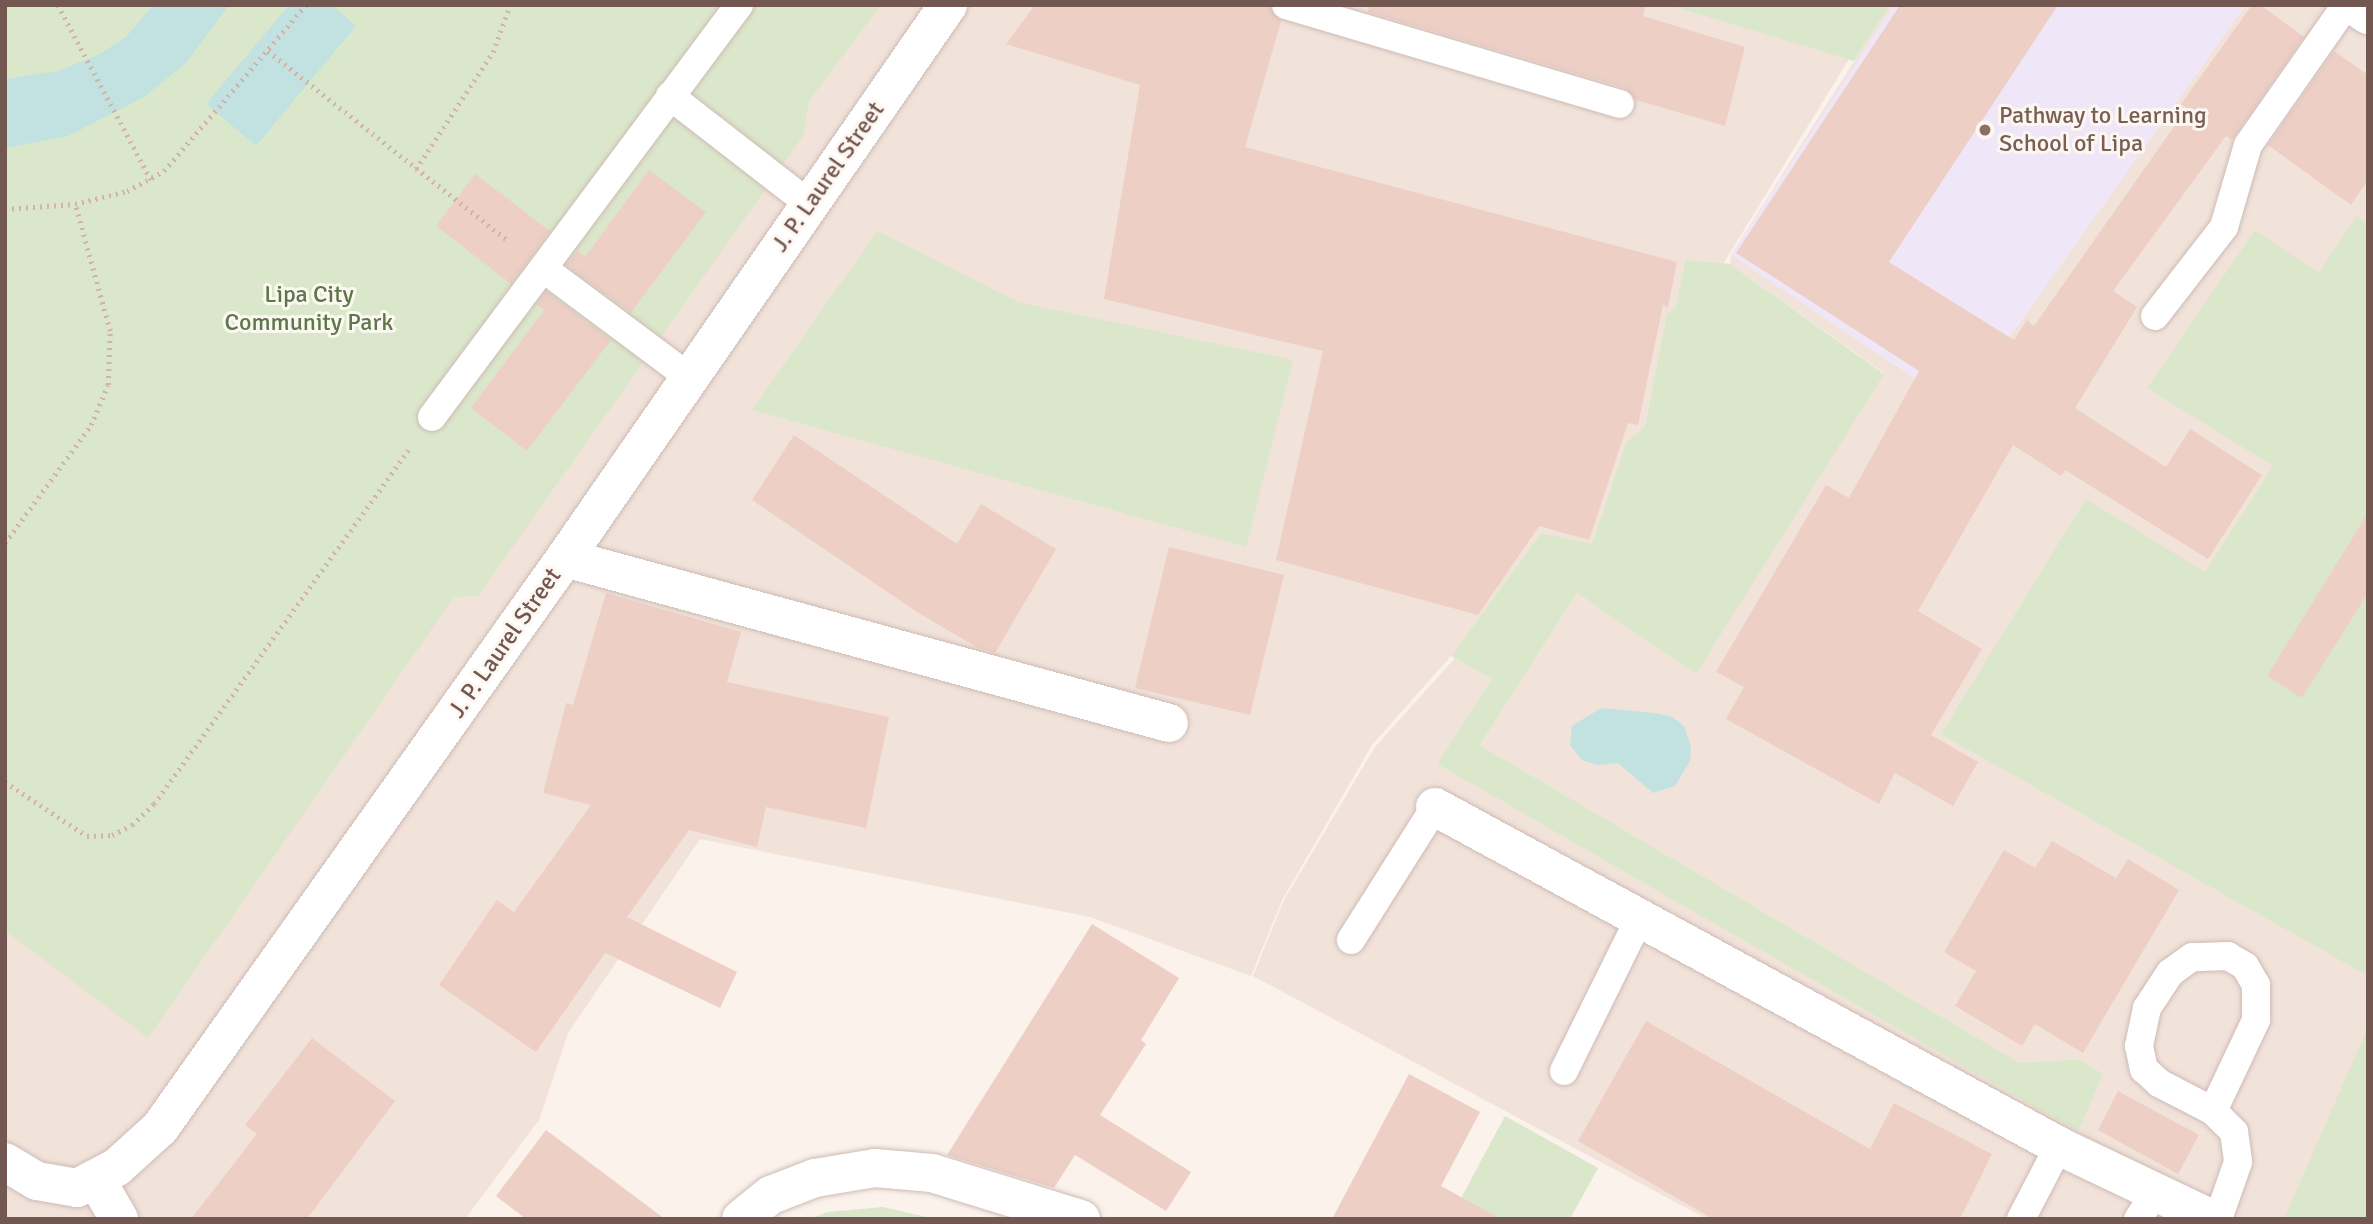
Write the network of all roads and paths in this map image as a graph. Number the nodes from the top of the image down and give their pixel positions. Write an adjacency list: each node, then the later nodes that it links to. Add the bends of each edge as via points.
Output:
1 (58, 5): 14 (path)
2 (306, 5): 10 (path)
3 (510, 5): 13 (path, via 493,52)
4 (739, 5): 11 (lane)
5 (948, 5): 16 (street, J. P. Laurel Street)
6 (1286, 5): 12 (lane)
7 (2346, 5): 19 (lane, via 2248,145 2224,227)
8 (2353, 5): 9 (street)
9 (2368, 15)
10 (268, 51): 13 (path); 14 (path, via 181,156)
11 (670, 96): 16 (lane); 18 (lane)
12 (1619, 104)
13 (416, 169): 18 (path)
14 (151, 180): 15 (path)
15 (75, 204): 17 (path); 22 (path, via 110,331 108,385 100,411)
16 (809, 204): 20 (street, J. P. Laurel Street)
17 (5, 209)
18 (544, 268): 20 (lane); 21 (lane)
19 (2155, 316)
20 (689, 377): 23 (street, J. P. Laurel Street)
21 (432, 417): 25 (path, via 139,820 112,835 87,836)
22 (5, 543)
23 (565, 558): 24 (street); 33 (street, J. P. Laurel Street, via 160,1128 141,1149)
24 (1169, 723)
25 (5, 782)
26 (1435, 807): 27 (street); 28 (lane)
27 (1639, 919): 29 (lane); 31 (street)
28 (1351, 940)
29 (1564, 1071)
30 (2213, 1111): 30 (lane, via 2256,1020 2256,985 2245,966 2228,956 2193,957 2170,973 2147,1008 2139,1046 2144,1069 2159,1083); 40 (lane, via 2228,1122 2239,1145 2230,1193)
31 (2059, 1146): 34 (street); 38 (lane)
32 (5, 1162): 33 (street, J. P. Laurel Street, via 58,1188)
33 (97, 1181): 35 (street)
34 (2146, 1206): 39 (street)
35 (118, 1219)
36 (741, 1219): 37 (street, via 771,1195 804,1182 875,1168 932,1173)
37 (1082, 1219)
38 (2021, 1219)
39 (2212, 1219)
40 (2218, 1219)

